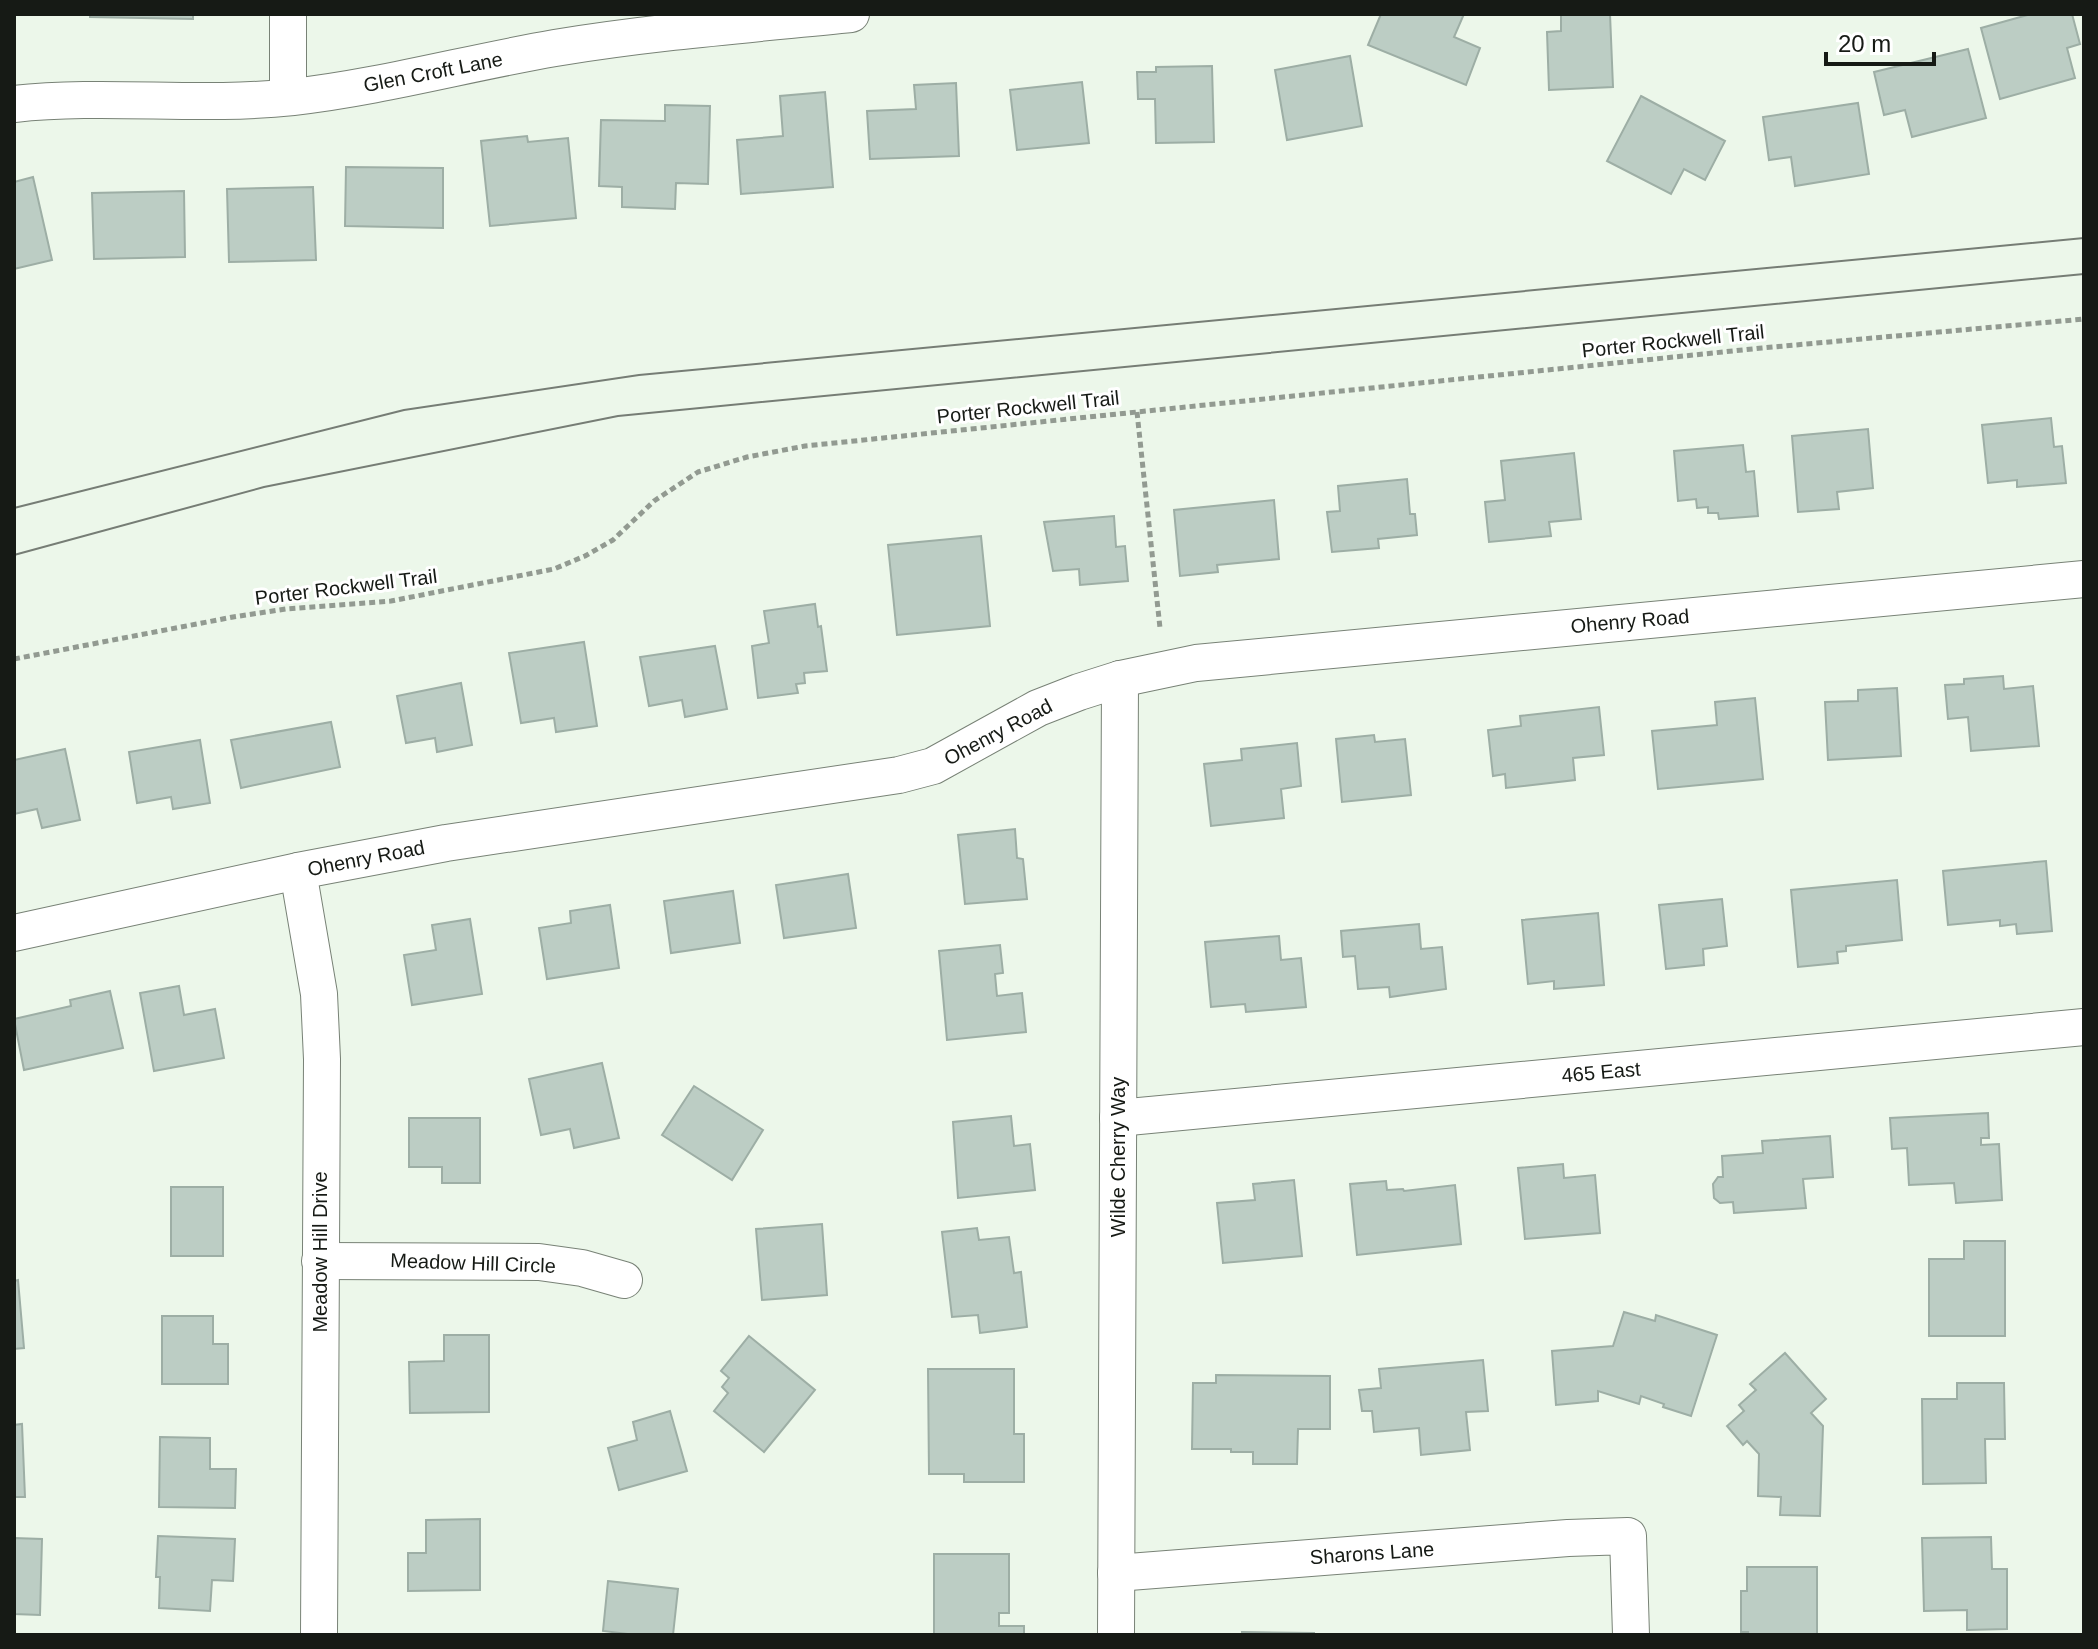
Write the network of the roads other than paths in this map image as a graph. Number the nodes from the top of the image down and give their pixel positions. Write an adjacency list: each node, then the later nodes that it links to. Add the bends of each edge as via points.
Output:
1 (288, 14): 3 (street)
2 (851, 14): 3 (street, Glen Croft Lane, via 643,34)
3 (288, 97): 4 (street, Glen Croft Lane)
4 (14, 104)
5 (2084, 579): 6 (street, Ohenry Road, via 1231,658)
6 (1120, 679): 7 (street, Ohenry Road, via 1038,708 953,757 899,775 446,843); 10 (street, Wilde Cherry Way)
7 (298, 871): 8 (street, Ohenry Road); 11 (street, Meadow Hill Drive, via 319,994)
8 (14, 933)
9 (2084, 1031): 10 (street, 465 East)
10 (1118, 1118): 13 (street, Wilde Cherry Way)
11 (320, 1261): 12 (street, Meadow Hill Circle, via 539,1262); 14 (street, Meadow Hill Drive)
12 (624, 1280)
13 (1116, 1573): 15 (street, Wilde Cherry Way); 16 (street, Sharons Lane, via 1628,1536)
14 (319, 1635)
15 (1116, 1635)
16 (1631, 1635)

